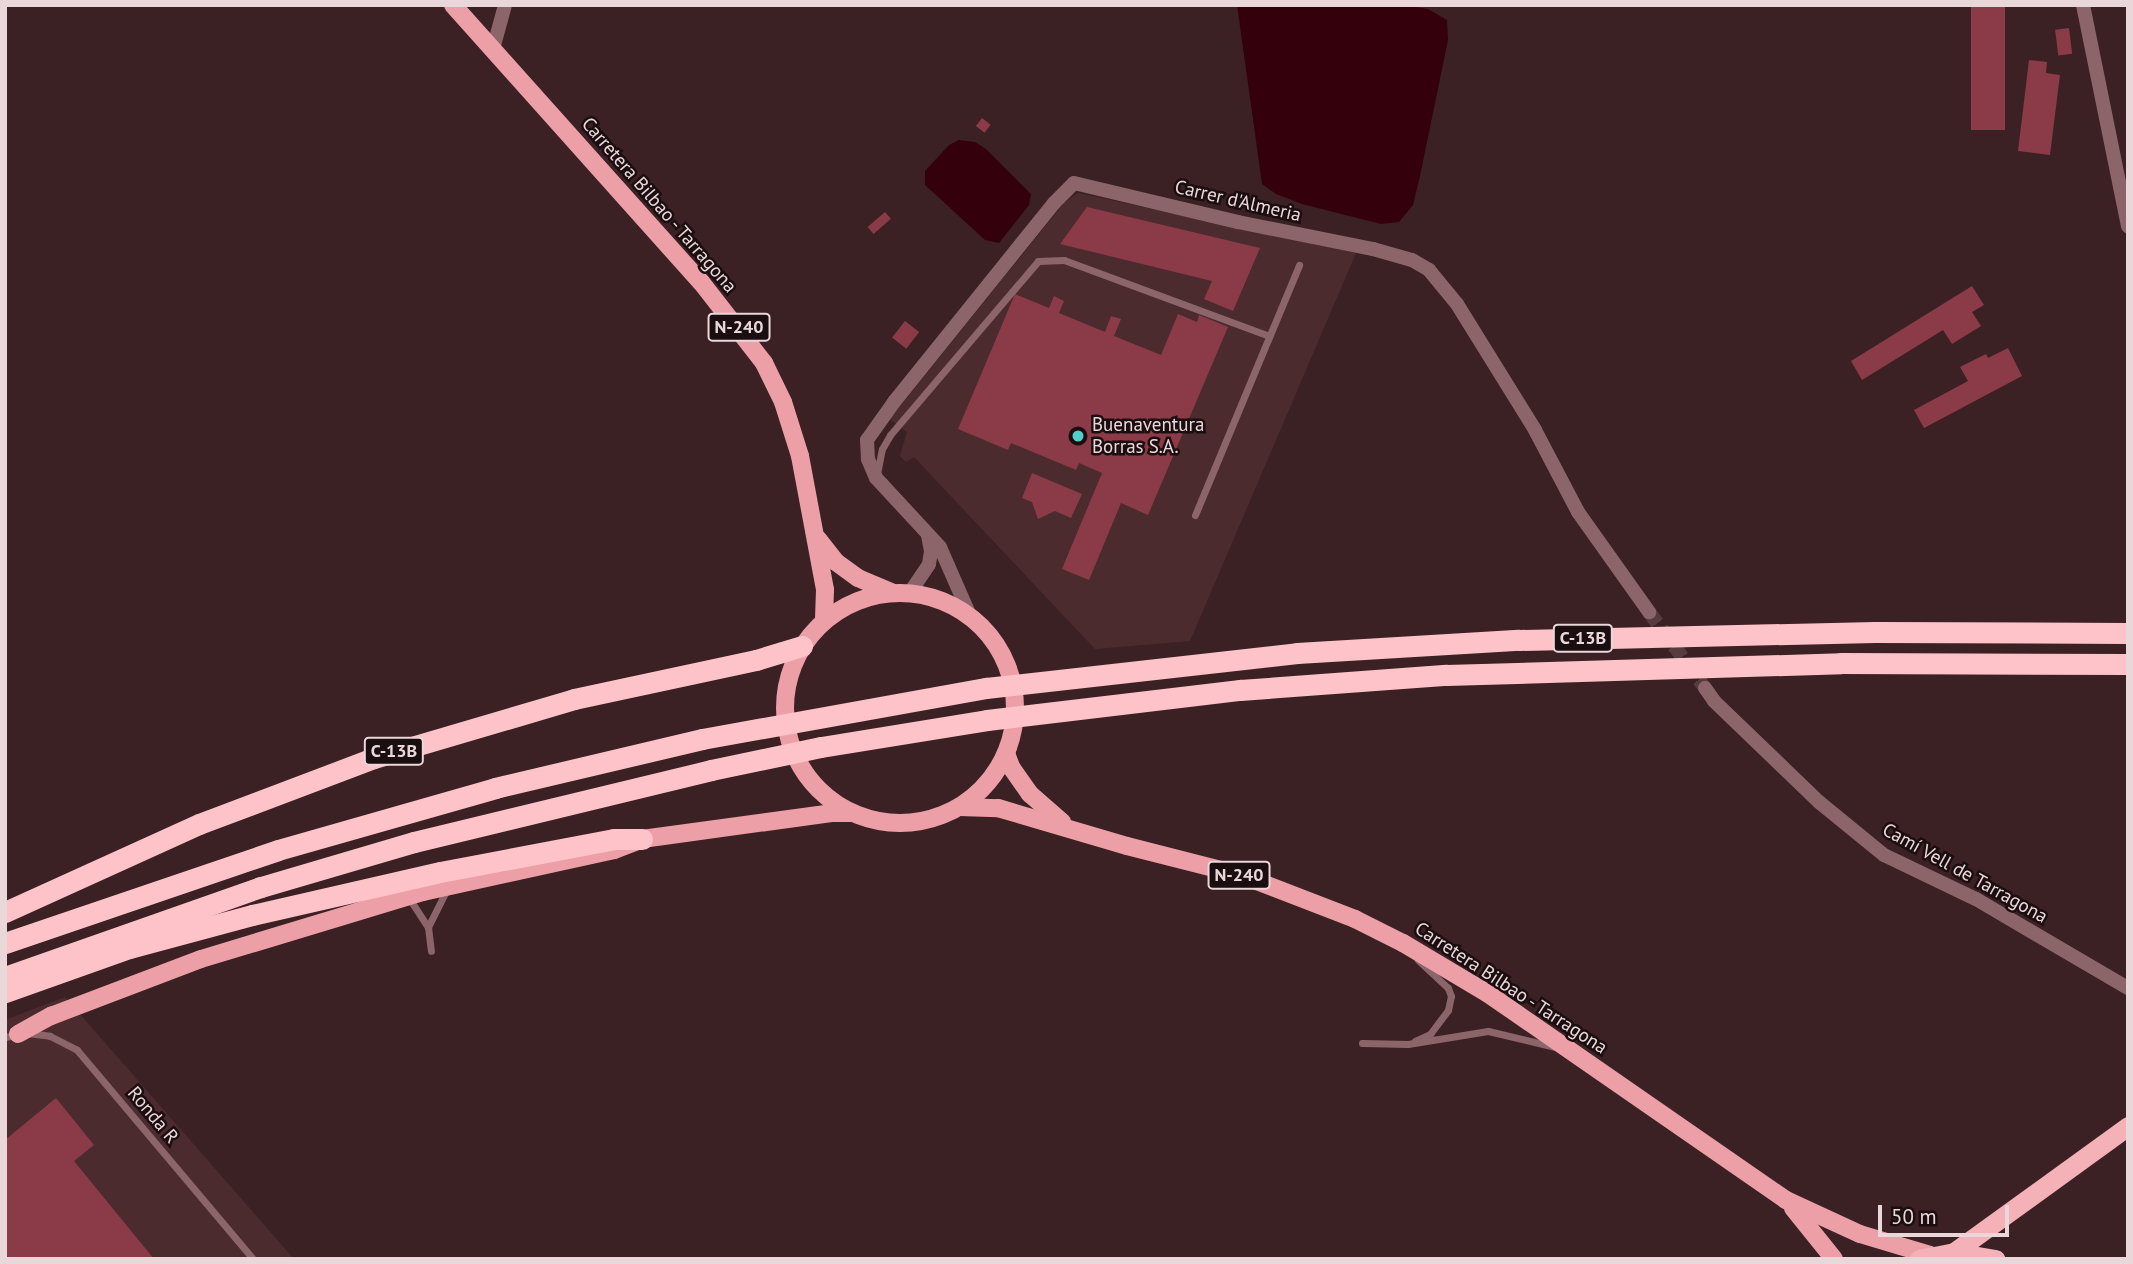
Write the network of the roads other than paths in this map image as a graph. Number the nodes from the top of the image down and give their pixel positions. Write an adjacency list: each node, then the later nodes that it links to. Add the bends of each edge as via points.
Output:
1 (453, 5): 4 (main road, Carretera Bilbao - Tarragona / N-240)
2 (505, 5): 4 (street)
3 (2083, 5): 5 (street)
4 (493, 49): 11 (main road, Carretera Bilbao - Tarragona / N-240, via 751,343 773,379 791,423)
5 (2128, 226)
6 (1299, 265): 7 (lane)
7 (1269, 336): 8 (lane, via 1064,260 1038,261 890,435); 9 (lane)
8 (876, 478): 10 (street, Carrer d'Almeria); 13 (street, Carrer d'Almeria, via 866,449 872,431 1074,183 1373,249 1422,264 1457,304 1535,430 1578,512)
9 (1195, 514)
10 (928, 535): 12 (street, via 929,564); 14 (street, Carrer d'Almeria, via 940,547)
11 (816, 536): 12 (main road, N-240, via 836,562 858,578); 15 (main road, N-240, via 825,590)
12 (901, 594): 14 (main road, N-240, via 942,601); 15 (main road, N-240, via 856,602)
13 (1649, 612)
14 (971, 618): 20 (main road, N-240, via 1002,656 1013,688 1014,721)
15 (824, 621): 17 (main road, N-240)
16 (2128, 633): 29 (highway, C-13B, via 1875,632 1520,640 1297,653 986,688 702,739 392,816 175,882)
17 (802, 646): 22 (main road, N-240, via 785,692 789,741 812,784); 27 (highway, C-13B, via 574,699 373,758 199,824)
18 (2128, 664): 32 (highway, C-13B, via 1841,663 1484,674 1240,690 987,720 711,770 427,839 182,913)
19 (1705, 688): 33 (street, Camí Vell de Tarragona, via 1819,802 1884,855 1976,898)
20 (1006, 753): 21 (main road, N-240, via 992,778); 23 (main road, N-240, via 1030,794)
21 (960, 807): 22 (main road, N-240, via 930,820 907,823); 23 (main road, N-240, via 998,808)
22 (852, 813): 24 (main road)
23 (1068, 827): 30 (main road, Carretera Bilbao - Tarragona / N-240, via 1279,888)
24 (642, 839): 25 (main road, via 614,850); 34 (highway, via 614,839 309,901 141,944)
25 (453, 884): 26 (main road); 28 (lane)
26 (408, 896): 28 (lane); 35 (main road, via 201,960)
27 (5, 912)
28 (428, 927): 31 (lane)
29 (5, 943)
30 (1403, 943): 37 (lane, via 1451,996 1448,1010 1430,1034); 38 (main road, Carretera Bilbao - Tarragona / N-240)
31 (431, 951)
32 (5, 976)
33 (2128, 988)
34 (5, 992)
35 (12, 1035): 43 (lane, Ronda R, via 50,1036 84,1057)
36 (1362, 1043): 37 (lane)
37 (1408, 1044): 38 (lane, via 1488,1031)
38 (1569, 1050): 40 (main road, Carretera Bilbao - Tarragona / N-240)
39 (2128, 1126): 41 (highway)
40 (1786, 1200): 42 (main road, N-240); 44 (main road, N-240)
41 (1954, 1252): 42 (highway, N-240); 45 (highway, N-240)
42 (1924, 1257)
43 (253, 1259)
44 (1833, 1259)
45 (1995, 1259)

